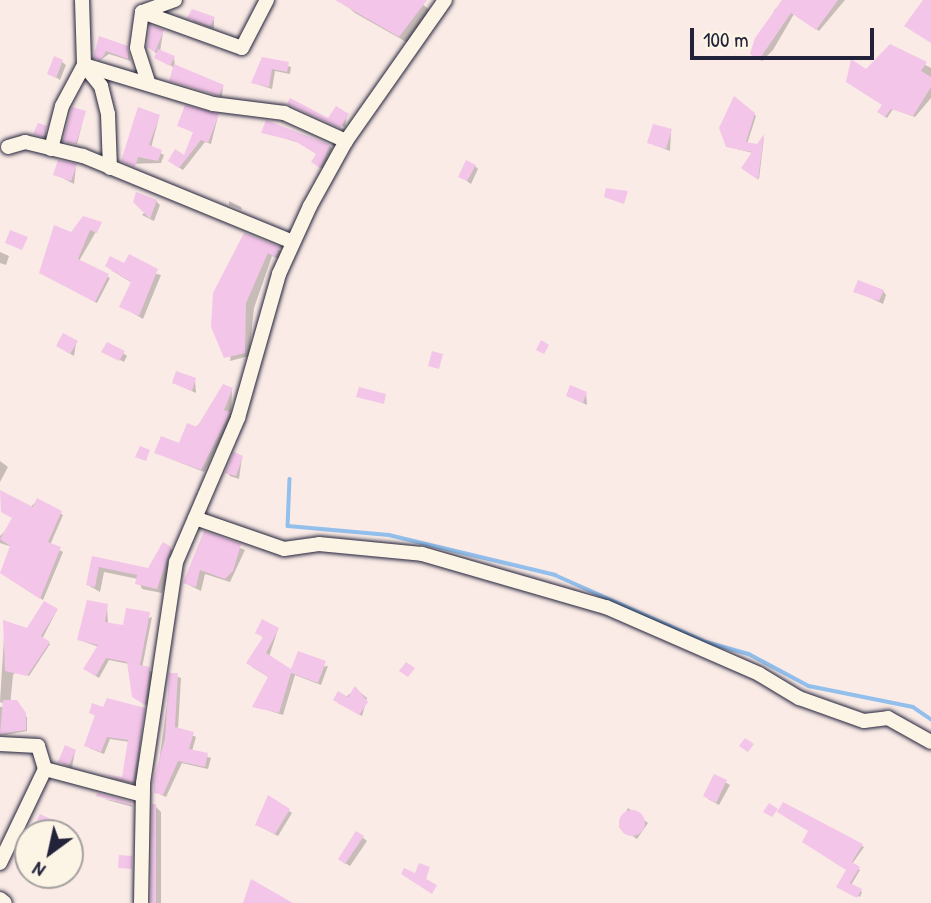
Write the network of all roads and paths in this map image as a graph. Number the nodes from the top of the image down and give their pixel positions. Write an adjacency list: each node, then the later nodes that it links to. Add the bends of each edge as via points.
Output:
1 (82, 0): 6 (street)
2 (175, 0): 5 (street)
3 (267, 0): 5 (street, via 242,48)
4 (444, 0): 8 (street)
5 (142, 12): 7 (street, via 137,48)
6 (84, 65): 7 (street); 10 (street, via 62,106); 11 (street, via 101,86 108,114)
7 (148, 82): 8 (street, via 213,104 284,113)
8 (346, 141): 12 (street)
9 (8, 147): 10 (street, via 25,142)
10 (51, 149): 11 (street)
11 (110, 168): 12 (street)
12 (293, 242): 13 (street, via 238,418)
13 (195, 518): 14 (street, via 284,549 319,544 422,554 606,607 759,674 799,698 864,721 888,718); 17 (street, via 176,562 165,615)
14 (931, 742)
15 (0, 744): 16 (street, via 38,746)
16 (45, 769): 17 (street); 18 (street)
17 (143, 794): 21 (street)
18 (0, 863)
19 (0, 900): 20 (street)
20 (5, 903)
21 (141, 903)

